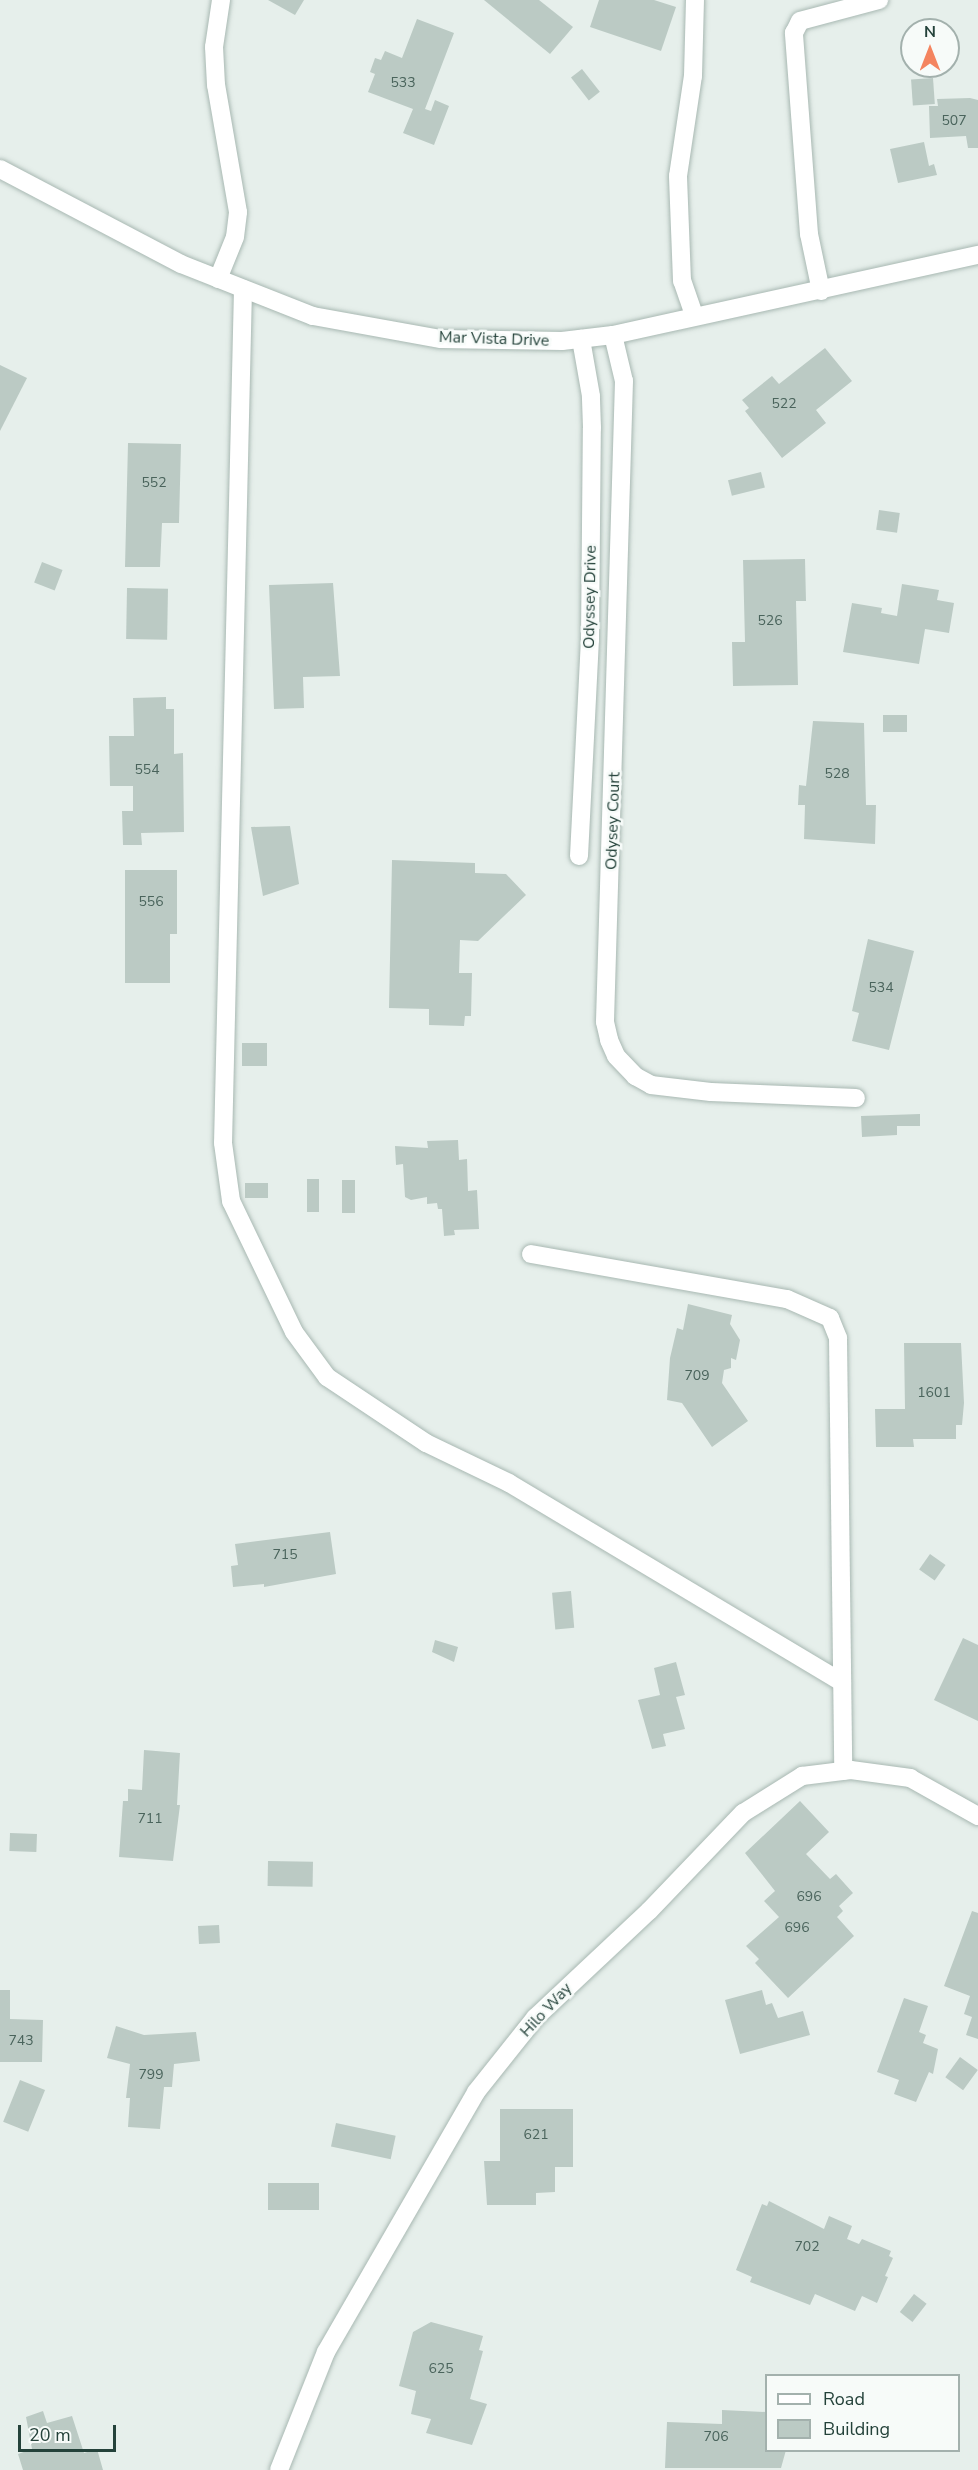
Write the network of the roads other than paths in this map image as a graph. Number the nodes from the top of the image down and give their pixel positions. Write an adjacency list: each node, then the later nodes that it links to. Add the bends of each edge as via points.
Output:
1 (220, 0): 6 (street, via 214,47 216,85 238,213 235,237)
2 (695, 0): 9 (street, via 693,76 678,176 682,281)
3 (879, 0): 8 (street, via 800,21 794,33 809,234)
4 (0, 169): 6 (street, Mar Vista Drive, via 181,264)
5 (978, 255): 8 (street, Mar Vista Drive)
6 (218, 279): 7 (street, Mar Vista Drive)
7 (243, 289): 11 (street, Mar Vista Drive, via 313,316 441,339); 15 (street, via 224,1143 231,1201 294,1332 327,1377 426,1443 509,1483)
8 (821, 291): 9 (street, Mar Vista Drive)
9 (694, 315): 10 (street, Mar Vista Drive)
10 (613, 335): 11 (street, Mar Vista Drive); 13 (street, Odysey Court, via 624,381 605,1022 609,1040 616,1056 635,1076 651,1085 711,1092)
11 (581, 339): 12 (street, Odyssey Drive, via 591,396 592,429 590,640)
12 (579, 856)
13 (856, 1098)
14 (531, 1254): 15 (street, via 788,1299 830,1318 838,1338)
15 (842, 1682): 16 (street)
16 (843, 1771): 17 (street, Hilo Way, via 910,1778); 18 (street, Hilo Way, via 802,1776 743,1813 649,1911 535,2018 476,2092 326,2352)
17 (978, 1816)
18 (279, 2470)

